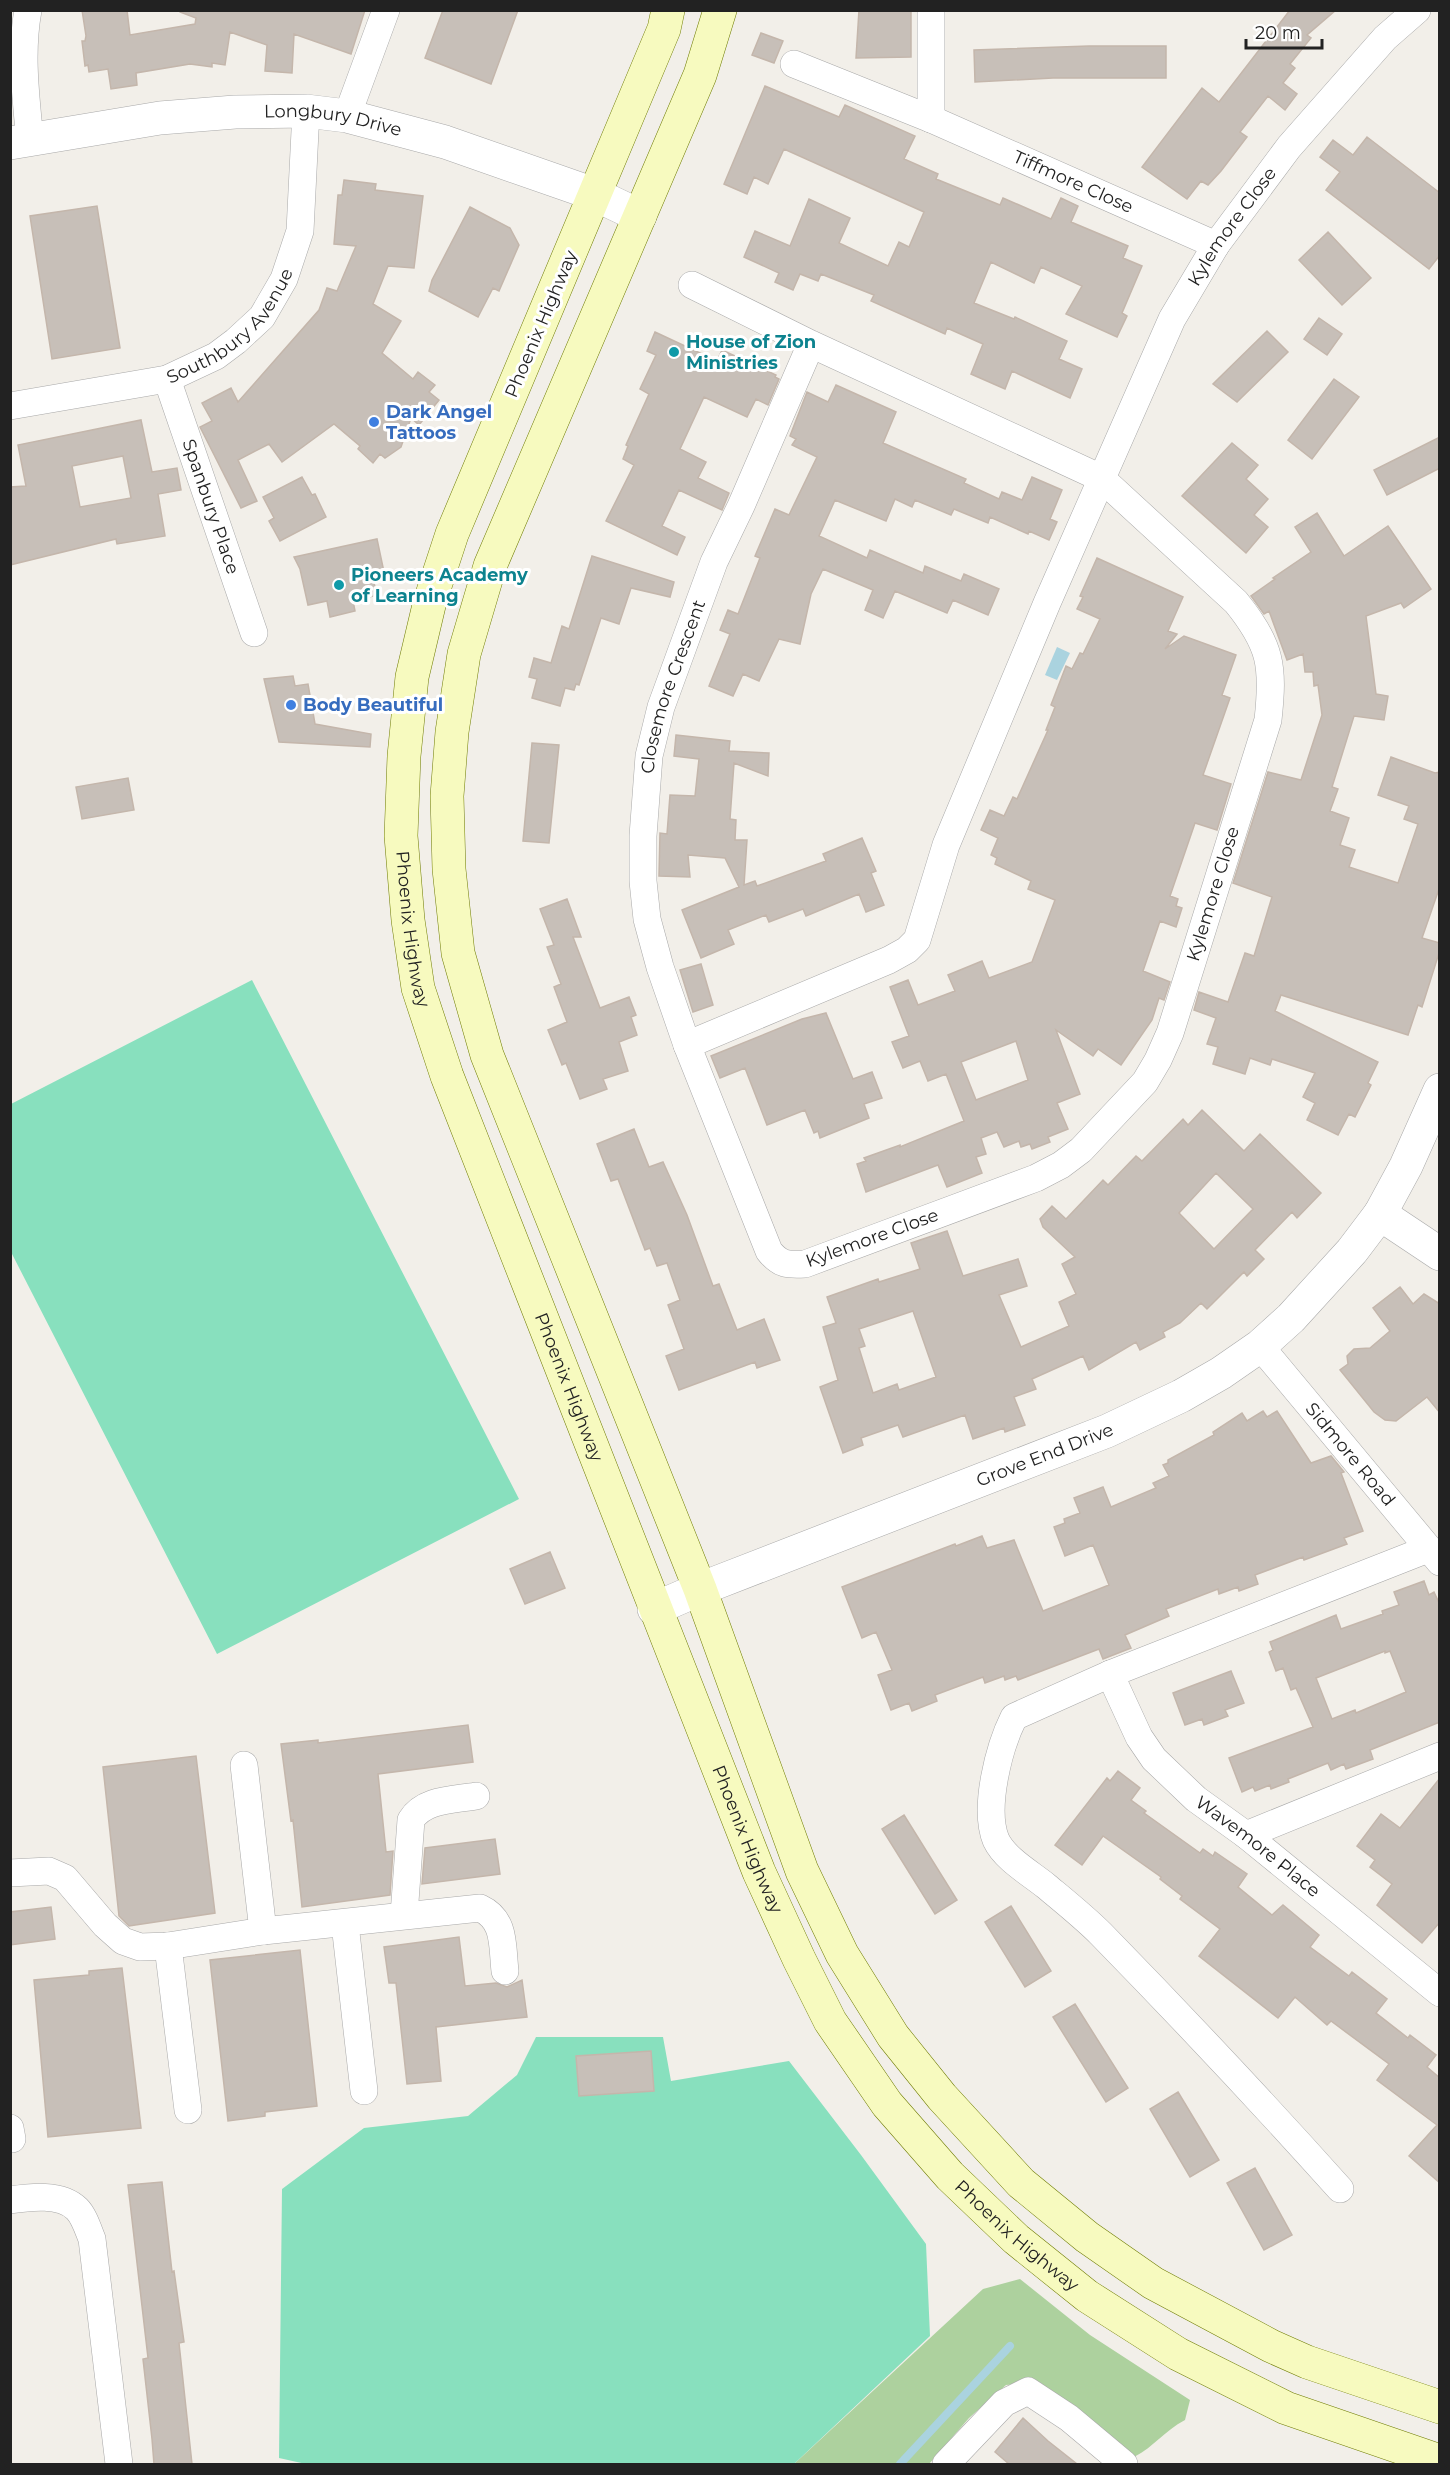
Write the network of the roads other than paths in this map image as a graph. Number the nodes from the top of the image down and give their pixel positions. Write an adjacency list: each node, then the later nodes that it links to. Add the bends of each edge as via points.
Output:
1 (28, 10): 11 (street)
2 (386, 10): 9 (street)
3 (669, 10): 12 (main road, Phoenix Highway)
4 (720, 10): 13 (main road, via 700,75)
5 (931, 10): 10 (street)
6 (1417, 10): 14 (street, Kylemore Close, via 1346,79 1288,147)
7 (794, 64): 10 (street, Tiffmore Close)
8 (306, 111): 9 (street, Longbury Drive); 11 (street, Longbury Drive, via 160,118); 17 (street, Southbury Avenue, via 300,231 284,279 262,317 236,341 216,356)
9 (347, 116): 12 (street, Longbury Drive, via 445,142)
10 (931, 119): 14 (street, Tiffmore Close)
11 (20, 142)
12 (594, 195): 13 (street, Longbury Drive); 28 (main road, Phoenix Highway, via 452,534 430,601 412,677 401,836 418,988 447,1076)
13 (640, 216): 27 (main road, via 490,566 467,643 452,732 447,795 448,869 458,953 487,1055)
14 (1216, 245): 19 (street, Kylemore Close, via 1172,319)
15 (692, 285): 16 (street)
16 (811, 344): 19 (street); 21 (street, Closemore Crescent, via 714,562 661,707 649,756 643,836 647,919)
17 (166, 379): 18 (street, Southbury Avenue); 20 (street, Spanbury Place)
18 (10, 406)
19 (1101, 478): 21 (street, Kylemore Close, via 946,844 917,940 889,960); 21 (street, Kylemore Close, via 1236,602 1266,646 1272,687 1268,720 1173,1022 1145,1082 1081,1150 1036,1179 805,1264 787,1265 769,1251)
20 (255, 633)
21 (687, 1045)
22 (1440, 1090): 23 (street, Grove End Drive)
23 (1380, 1214): 24 (street); 25 (street, Grove End Drive, via 1323,1284)
24 (1440, 1254)
25 (1260, 1346): 26 (street, Sidmore Road); 27 (street, Grove End Drive, via 1181,1396 1107,1431)
26 (1434, 1555): 29 (street)
27 (700, 1589): 28 (street, Grove End Drive); 45 (main road, via 802,1871 842,1954 893,2036 942,2097 1021,2182 1087,2237 1153,2283 1307,2362)
28 (654, 1609): 46 (main road, Phoenix Highway, via 759,1872 830,2021 887,2104 950,2176 1016,2239 1087,2296 1178,2354 1286,2408)
29 (1110, 1674): 33 (street, Wavemore Place, via 1154,1760 1196,1799); 43 (street, via 1014,1717 992,1801 990,1819 998,1843 1099,1932)
30 (1440, 1756): 33 (street)
31 (244, 1765): 37 (street)
32 (476, 1796): 35 (street, via 424,1805 416,1811 408,1833)
33 (1246, 1835): 40 (street, Wavemore Place)
34 (10, 1873): 38 (street, via 49,1871 64,1878 123,1941 140,1947)
35 (404, 1916): 36 (street); 39 (street, via 480,1908 491,1913 499,1924)
36 (345, 1924): 37 (street); 41 (street)
37 (263, 1931): 38 (street)
38 (168, 1946): 42 (street)
39 (505, 1971)
40 (1440, 1993)
41 (364, 2091)
42 (188, 2110)
43 (1340, 2189)
44 (10, 2200): 47 (street, via 64,2201 76,2208 85,2221 92,2239)
45 (1440, 2407)
46 (1440, 2461)
47 (119, 2464)
48 (946, 2464): 49 (street, via 1004,2403 1028,2391 1069,2418)
49 (1124, 2464)

